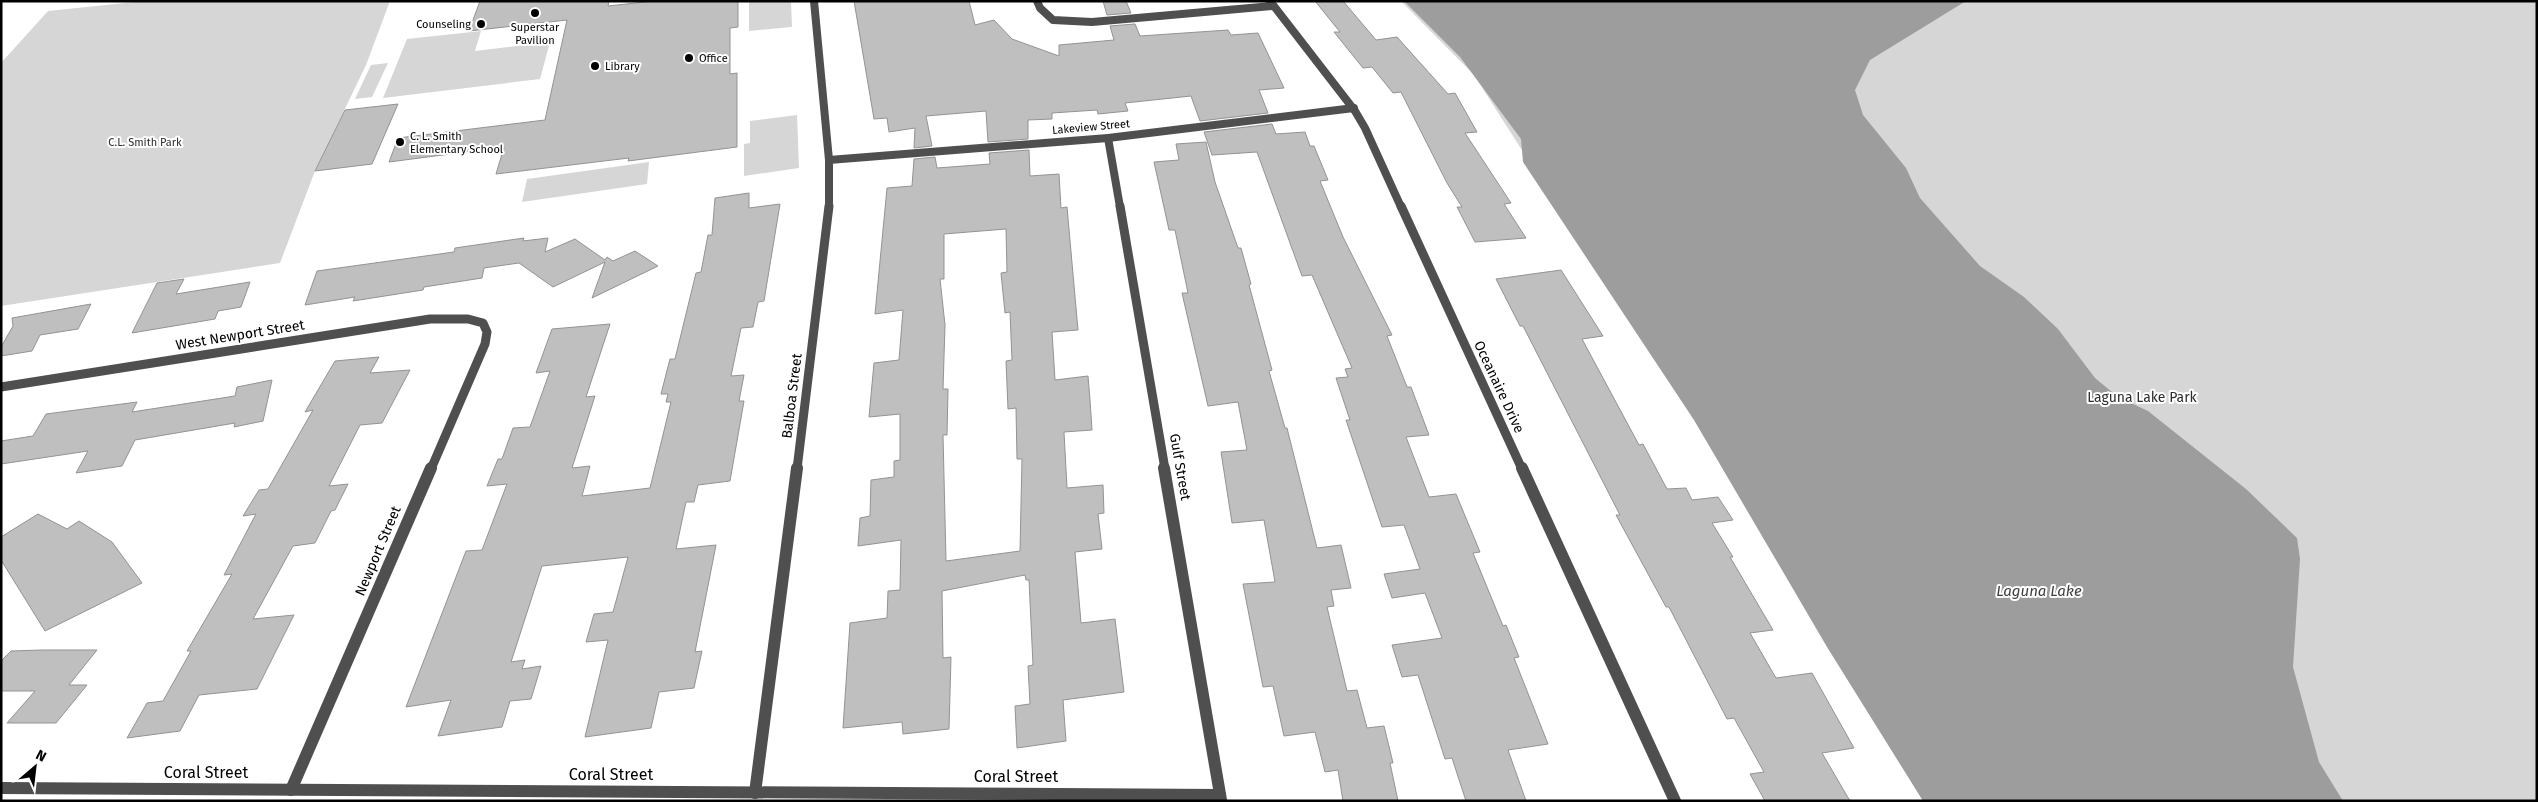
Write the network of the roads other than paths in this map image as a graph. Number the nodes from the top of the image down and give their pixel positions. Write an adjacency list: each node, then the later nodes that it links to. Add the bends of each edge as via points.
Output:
1 (814, 1): 6 (street, Balboa Street)
2 (1037, 1): 3 (street, via 1053,20 1092,22)
3 (1272, 4): 4 (street, Oceanaire Drive, via 1294,36)
4 (1354, 108): 5 (street, Lakeview Street); 13 (street, Oceanaire Drive)
5 (1108, 138): 6 (street, Lakeview Street); 12 (street, Gulf Street)
6 (828, 160): 11 (street, Balboa Street, via 829,217)
7 (483, 323): 8 (street, West Newport Street, via 452,318 430,319); 10 (street, Newport Street, via 487,332 485,344)
8 (1, 387)
9 (1, 788): 10 (street, Coral Street)
10 (291, 790): 11 (street, Coral Street)
11 (755, 793): 12 (street, Coral Street)
12 (1221, 798)
13 (1675, 801)

